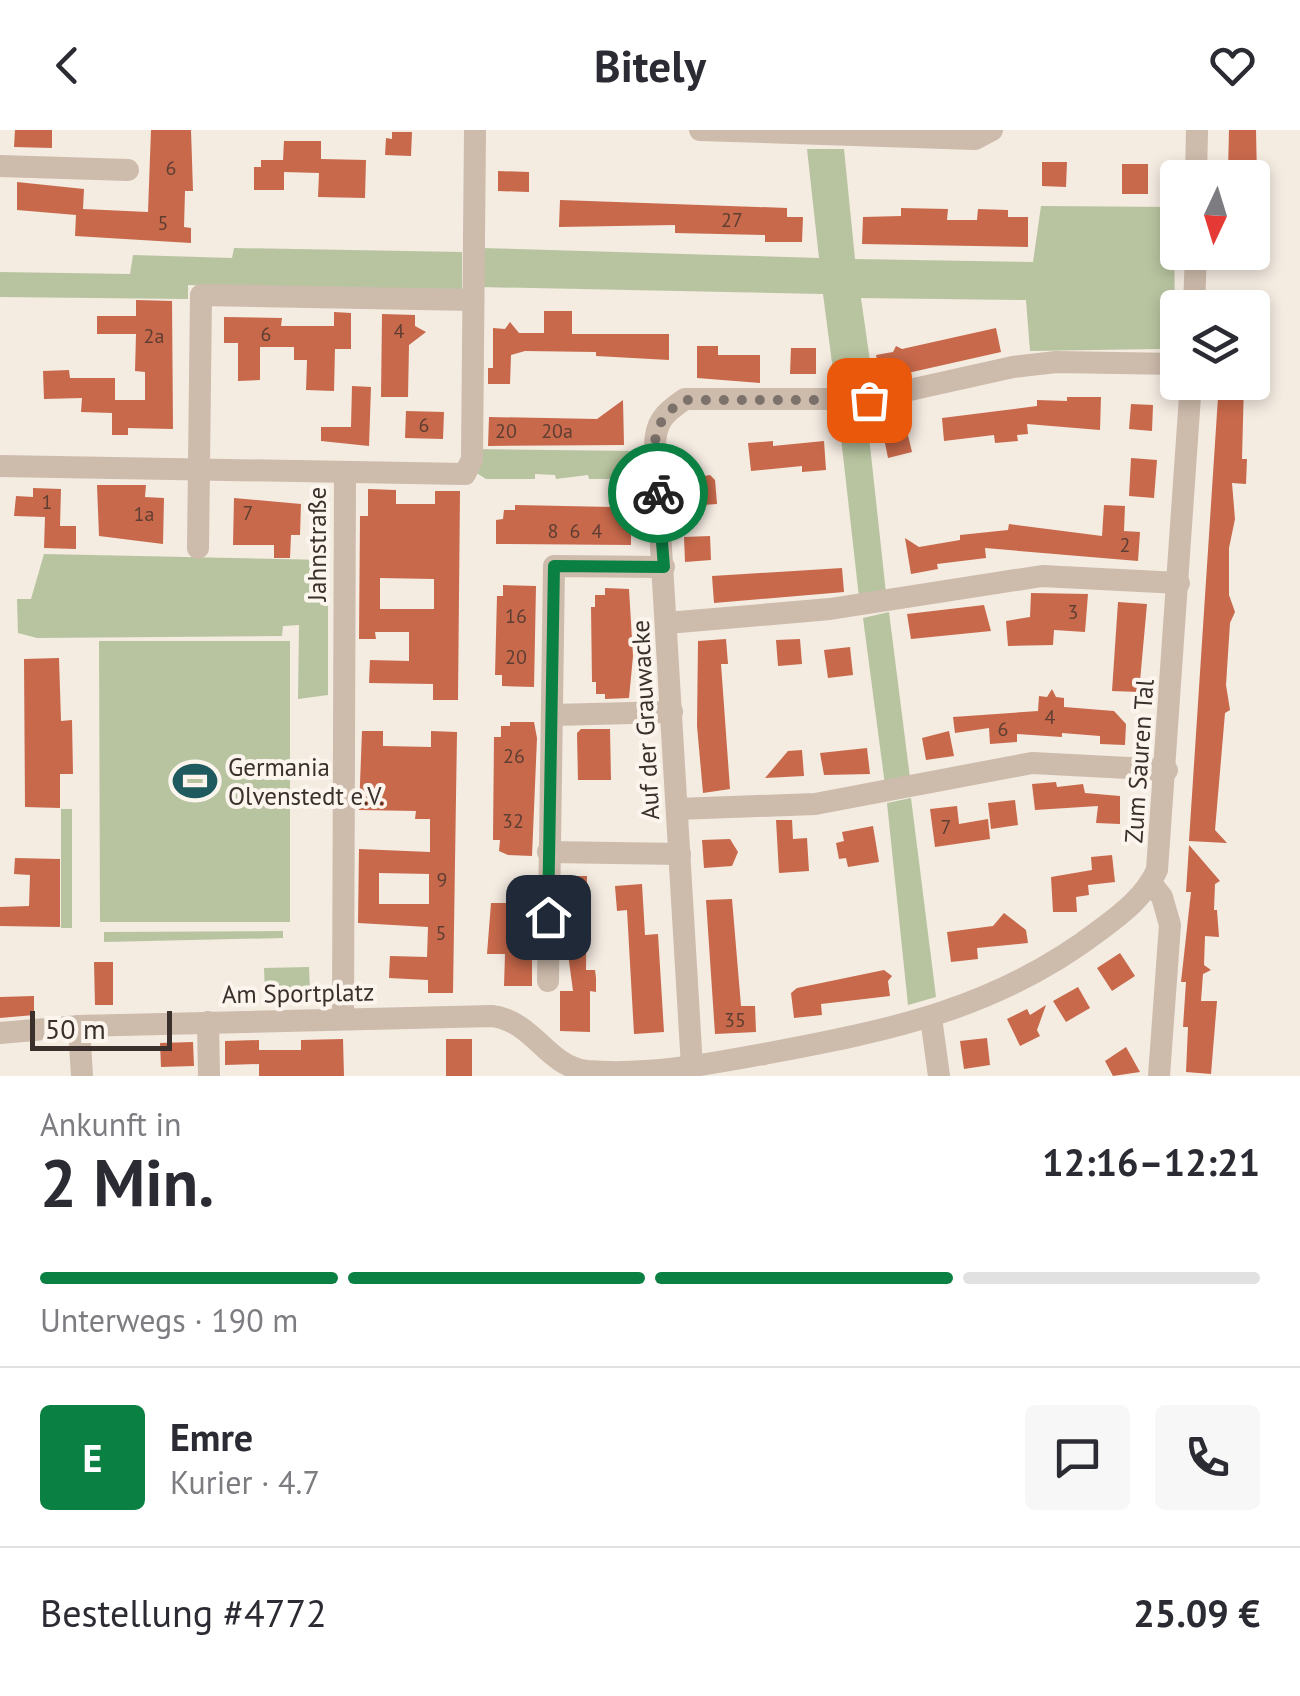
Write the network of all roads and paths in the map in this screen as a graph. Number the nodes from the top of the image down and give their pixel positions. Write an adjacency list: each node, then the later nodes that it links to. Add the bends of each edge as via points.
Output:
1 (475, 130): 8 (street, Jahnstraße)
2 (700, 130): 3 (street, via 975,139)
3 (992, 130)
4 (1196, 130): 5 (street)
5 (1196, 160)
6 (0, 166): 7 (street)
7 (128, 170)
8 (474, 300): 12 (street, via 201,295); 13 (street, Jahnstraße, via 472,459 465,474)
9 (1160, 364): 15 (street, Auf der Grauwacke, via 1013,367 869,400 684,400 656,428)
10 (1190, 400): 16 (street, Zum Sauren Tal)
11 (0, 466): 12 (street)
12 (200, 470): 13 (street); 14 (street)
13 (345, 474): 27 (street, Jahnstraße)
14 (198, 548)
15 (664, 567): 17 (street, Auf der Grauwacke); 19 (street, via 554,566)
16 (1179, 583): 17 (street, via 1042,576 817,610); 20 (street, Zum Sauren Tal)
17 (667, 623): 18 (street, Auf der Grauwacke)
18 (672, 712): 19 (street); 21 (street, Auf der Grauwacke)
19 (552, 715): 22 (street)
20 (1167, 770): 21 (street, via 1032,763 815,804); 24 (street, Zum Sauren Tal, via 1161,851)
21 (678, 809): 23 (street, Auf der Grauwacke)
22 (548, 852): 23 (street); 25 (street)
23 (680, 854): 31 (street, Auf der Grauwacke)
24 (1151, 883): 26 (street, via 1069,953 984,999); 36 (street, via 1170,925)
25 (548, 982)
26 (930, 1018): 31 (street); 35 (street)
27 (343, 1020): 28 (street, Am Sportplatz); 32 (street, Am Sportplatz, via 506,1018)
28 (208, 1022): 29 (street, Am Sportplatz); 34 (street)
29 (79, 1026): 30 (street, Am Sportplatz); 33 (street)
30 (0, 1033)
31 (692, 1067): 32 (street)
32 (579, 1073)
33 (82, 1076)
34 (209, 1076)
35 (939, 1076)
36 (1160, 1076)

